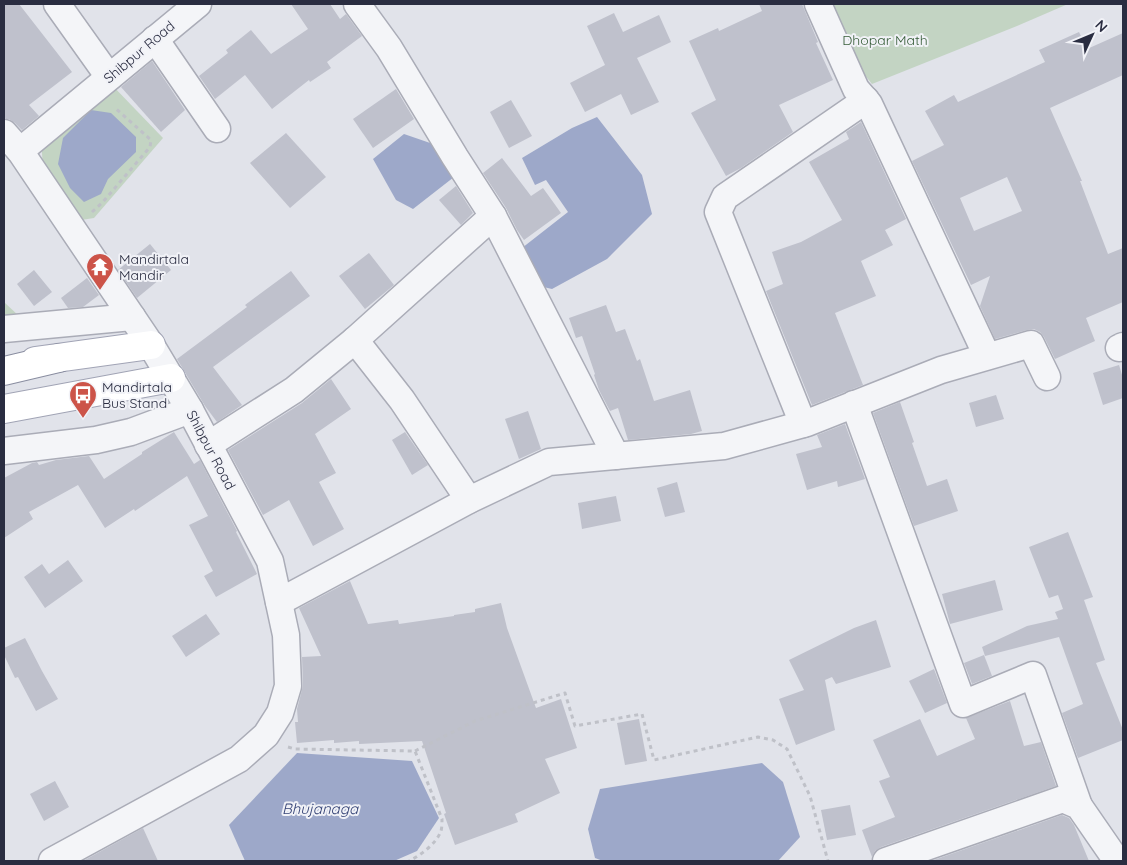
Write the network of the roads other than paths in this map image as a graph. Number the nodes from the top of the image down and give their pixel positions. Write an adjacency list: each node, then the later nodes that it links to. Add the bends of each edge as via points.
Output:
1 (57, 4): 6 (street)
2 (198, 4): 5 (street, Shibpur Road)
3 (357, 4): 10 (street, via 389,48)
4 (818, 4): 7 (street, via 856,89)
5 (156, 39): 6 (street, Shibpur Road); 8 (street)
6 (102, 83): 9 (street, Shibpur Road)
7 (866, 100): 15 (street); 24 (street, via 726,197 718,212)
8 (217, 129)
9 (12, 142): 11 (street, Shibpur Road)
10 (493, 216): 13 (street); 27 (street)
11 (132, 317): 12 (street); 14 (street, Shibpur Road)
12 (4, 329)
13 (354, 340): 25 (street, via 294,390); 28 (street, via 402,400)
14 (151, 345): 16 (main road); 20 (street, Shibpur Road)
15 (988, 356): 19 (street, via 1030,344); 21 (street, via 941,370)
16 (59, 358): 17 (main road); 18 (main road)
17 (4, 365)
18 (4, 371)
19 (1047, 377)
20 (171, 378): 22 (main road); 23 (street, Shibpur Road)
21 (854, 404): 24 (street); 30 (street, via 963,704 1033,675)
22 (4, 409)
23 (190, 410): 25 (street, Shibpur Road); 26 (street, via 131,432 96,440)
24 (803, 424): 27 (street, via 724,446)
25 (208, 445): 29 (street, Shibpur Road, via 270,561)
26 (4, 450)
27 (616, 456): 28 (street, via 549,462)
28 (469, 500): 29 (street)
29 (279, 602): 31 (street, Shibpur Road, via 286,635 288,686 280,713 266,735 240,759)
30 (1079, 806): 32 (street, via 1063,799); 33 (street)
31 (52, 861)
32 (886, 861)
33 (1117, 861)

